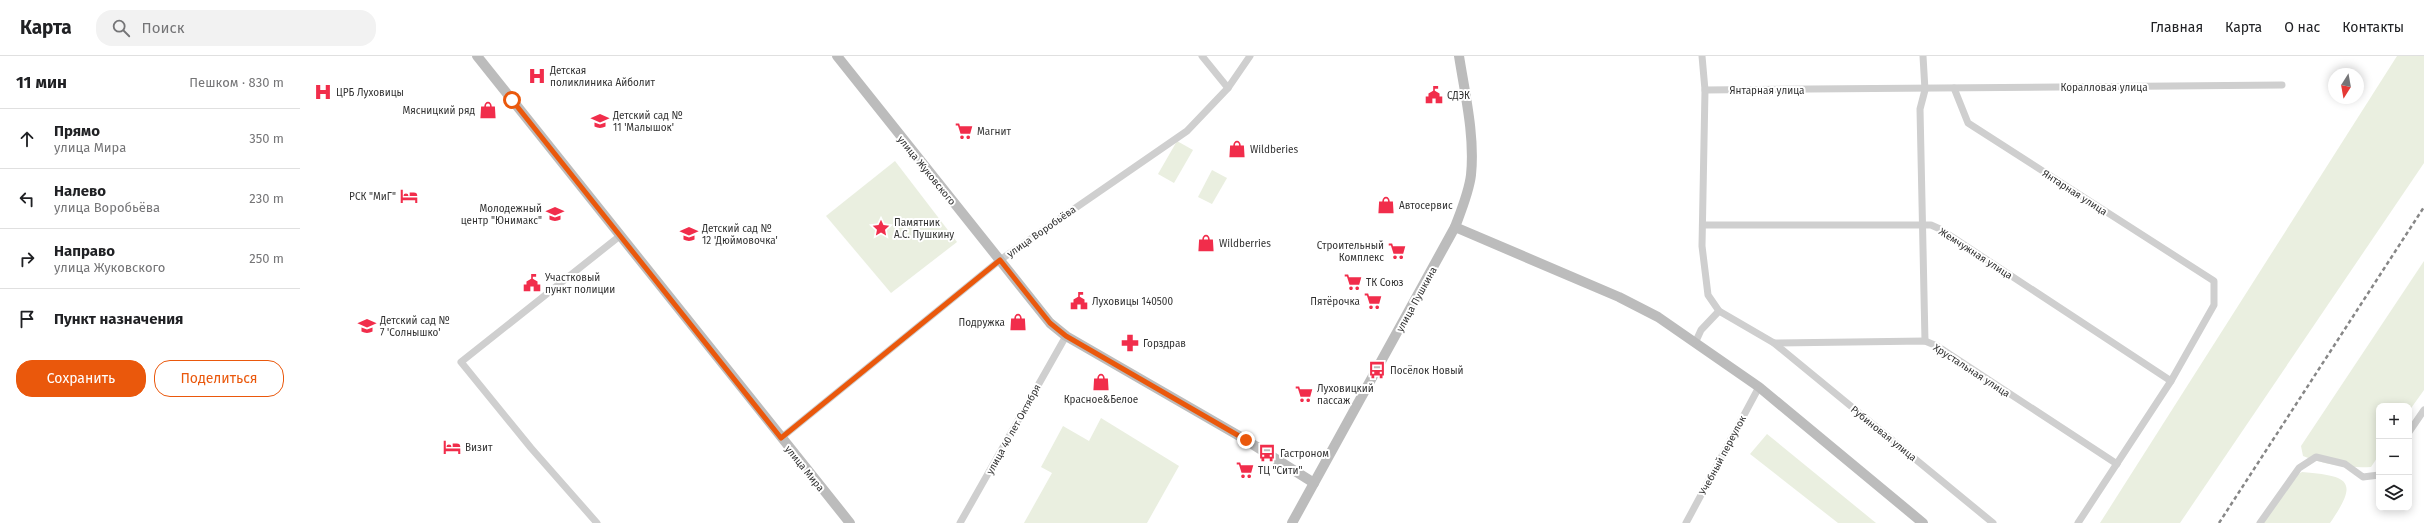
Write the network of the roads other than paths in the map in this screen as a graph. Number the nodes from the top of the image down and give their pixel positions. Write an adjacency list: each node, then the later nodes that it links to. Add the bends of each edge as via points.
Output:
1 (477, 56): 16 (street, улица Мира)
2 (837, 56): 17 (street, улица Жуковского)
3 (1202, 56): 9 (street)
4 (1250, 56): 9 (street, улица Воробьёва)
5 (1459, 56): 15 (street, улица Пушкина, via 1472,160 1471,176)
6 (1702, 56): 11 (street)
7 (1923, 56): 12 (street)
8 (2282, 85): 10 (street, Коралловая улица)
9 (1228, 88): 17 (street, улица Воробьёва, via 1186,131)
10 (1954, 88): 12 (street, Коралловая улица); 23 (street, Янтарная улица, via 1968,123 2214,281 2214,305)
11 (1705, 90): 12 (street, Янтарная улица); 14 (street)
12 (1925, 90): 13 (street, via 1920,109)
13 (1924, 224): 14 (street, Жемчужная улица); 21 (street); 23 (street, Жемчужная улица, via 1940,229)
14 (1702, 225): 18 (street, via 1706,287)
15 (1455, 227): 20 (street, via 1619,297); 30 (street, улица Пушкина)
16 (621, 235): 27 (street, улица Мира); 31 (street, via 461,362 531,448)
17 (1000, 260): 19 (street, улица Жуковского, via 1050,323); 27 (street, улица Воробьёва)
18 (1719, 312): 20 (street, via 1701,330); 22 (street)
19 (1066, 336): 30 (street, улица Жуковского, via 1241,437); 33 (street, улица 40 лет Октября)
20 (1696, 341): 24 (street)
21 (1925, 341): 22 (street, Хрустальная улица); 28 (street, Хрустальная улица, via 1937,346)
22 (1774, 343): 37 (street, Рубиновая улица)
23 (2170, 381): 28 (street)
24 (1759, 388): 35 (street, Учебный переулок); 36 (street)
25 (2424, 410): 26 (street)
26 (2412, 428)
27 (781, 438): 32 (street, улица Мира)
28 (2117, 464): 38 (street)
29 (2376, 476): 39 (street, via 2363,478 2345,464 2316,457 2299,468)
30 (1314, 483): 34 (street, улица Пушкина)
31 (597, 523)
32 (850, 523)
33 (960, 523)
34 (1292, 523)
35 (1686, 523)
36 (1923, 523)
37 (1993, 523)
38 (2078, 523)
39 (2260, 523)

